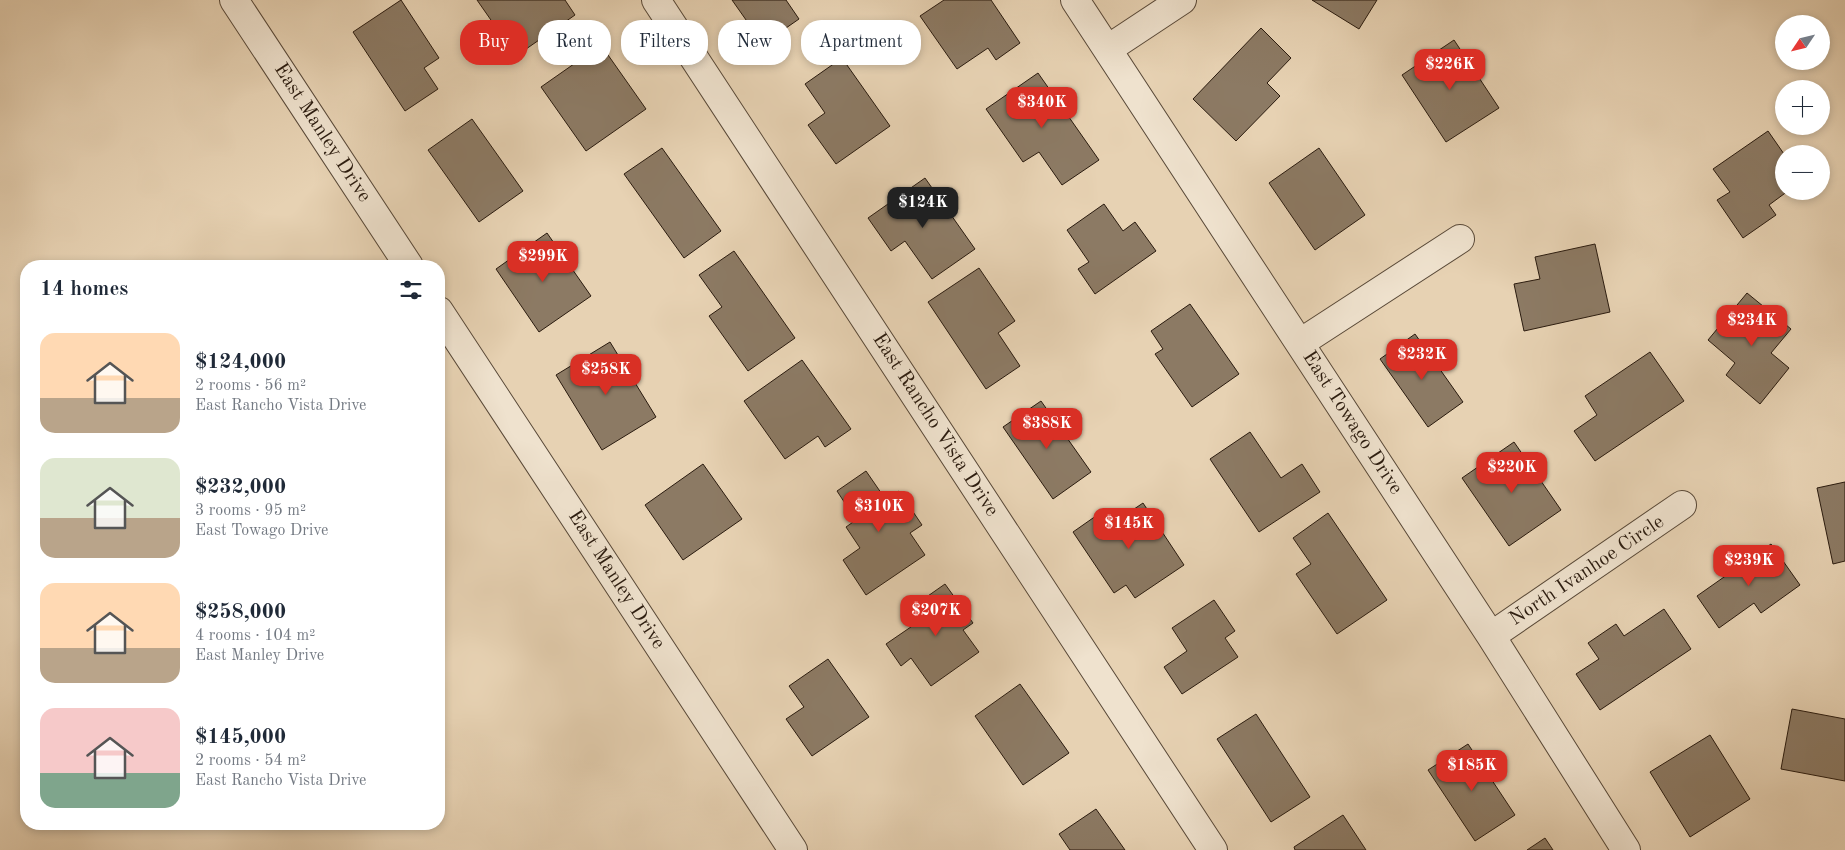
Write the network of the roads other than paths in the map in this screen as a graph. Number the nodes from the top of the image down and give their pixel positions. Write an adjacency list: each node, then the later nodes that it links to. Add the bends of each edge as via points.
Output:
1 (234, 0): 7 (street, East Manley Drive)
2 (656, 0): 13 (street, East Rancho Vista Drive)
3 (1075, 0): 5 (street, East Towago Drive)
4 (1182, 0): 5 (street)
5 (1108, 49): 9 (street, East Towago Drive)
6 (1460, 239): 9 (street)
7 (405, 260)
8 (445, 320): 12 (street, East Manley Drive)
9 (1300, 343): 11 (street, East Towago Drive)
10 (1682, 506): 11 (street, North Ivanhoe Circle)
11 (1491, 636): 14 (street, East Towago Drive)
12 (794, 850)
13 (1213, 850)
14 (1626, 850)

